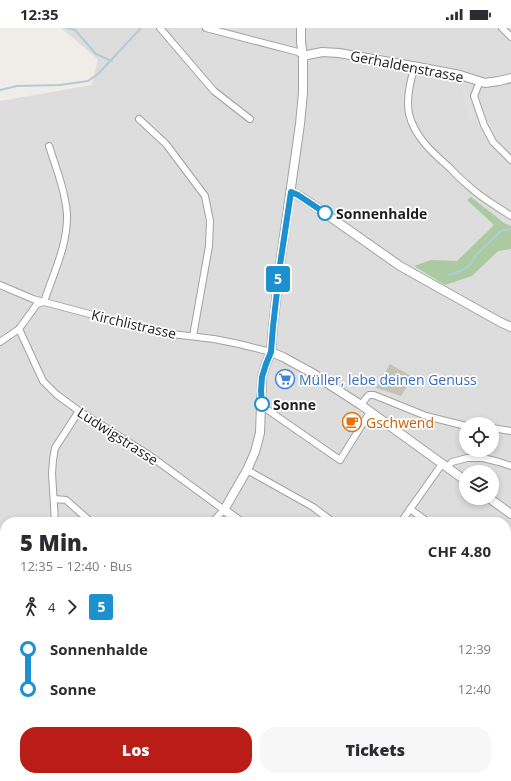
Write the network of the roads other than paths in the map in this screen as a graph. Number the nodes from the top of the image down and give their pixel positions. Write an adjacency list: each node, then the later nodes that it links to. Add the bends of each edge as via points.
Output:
1 (160, 28): 11 (street, via 214,91)
2 (206, 28): 6 (street, via 298,52)
3 (301, 28): 6 (street)
4 (502, 28): 5 (street)
5 (511, 37)
6 (303, 56): 7 (street, Gerhaldenstrasse, via 322,52 339,53); 14 (street, via 303,93)
7 (414, 66): 9 (street, Gerhaldenstrasse); 15 (street, via 408,102 409,114 419,137 471,189)
8 (511, 78): 9 (street, Gerhaldenstrasse, via 492,83)
9 (480, 81): 13 (street, via 474,96 484,125 493,142)
10 (139, 119): 20 (street, via 166,144 205,196 210,221 209,246)
11 (250, 119)
12 (48, 146): 17 (street, via 62,187 67,214 60,257)
13 (511, 160)
14 (291, 192): 18 (street, via 416,276); 22 (street)
15 (511, 216)
16 (0, 285): 17 (street, Kirchlistrasse)
17 (44, 302): 19 (street, via 37,304); 20 (street, Kirchlistrasse, via 142,328)
18 (511, 327)
19 (19, 329): 21 (street); 25 (street, Ludwigstrasse, via 43,380 56,394)
20 (193, 336): 22 (street, Kirchlistrasse)
21 (0, 342)
22 (271, 352): 23 (street, via 314,374); 24 (street, via 262,377)
23 (361, 405): 26 (street); 27 (street, via 369,395 374,395 426,416)
24 (262, 406): 26 (street, via 340,460); 32 (street, via 260,433)
25 (79, 411): 34 (street, via 55,448 52,473); 37 (street, Ludwigstrasse, via 149,455)
26 (370, 412): 30 (street)
27 (459, 424)
28 (499, 429): 29 (street)
29 (511, 431)
30 (444, 466): 31 (street, via 467,458 483,458); 33 (street); 36 (street)
31 (511, 466)
32 (247, 470): 37 (street); 43 (street)
33 (459, 476)
34 (54, 499): 39 (street); 40 (street, via 66,500)
35 (499, 505): 38 (street)
36 (410, 509): 44 (street); 45 (street)
37 (224, 510): 41 (street); 42 (street, Ludwigstrasse)
38 (511, 514)
39 (55, 517)
40 (85, 517)
41 (217, 517)
42 (234, 517)
43 (326, 517)
44 (404, 517)
45 (421, 517)

